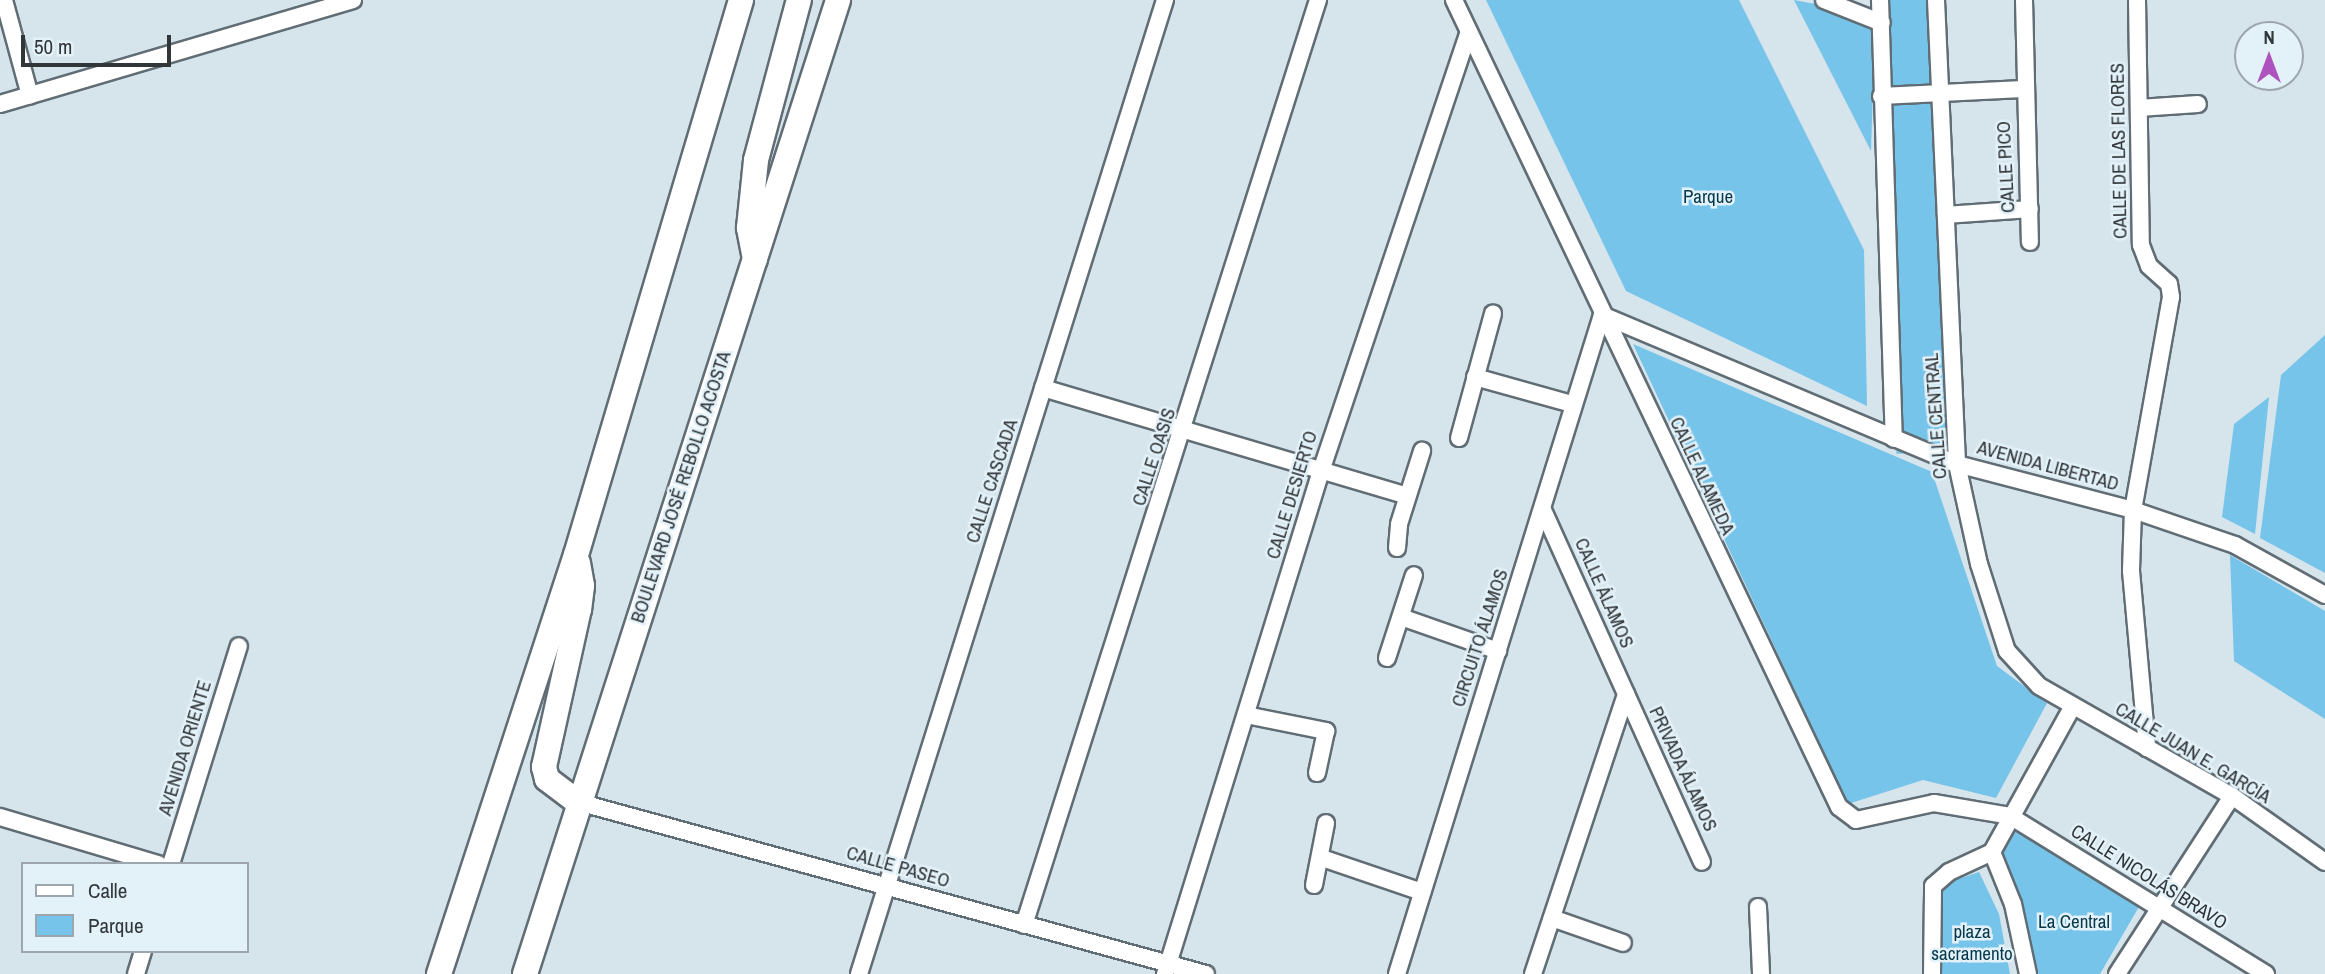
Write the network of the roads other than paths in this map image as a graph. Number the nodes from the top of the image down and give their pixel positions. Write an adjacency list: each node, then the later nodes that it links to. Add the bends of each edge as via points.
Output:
1 (4, 0): 19 (street)
2 (353, 0): 14 (street)
3 (741, 0): 43 (main road)
4 (799, 0): 27 (main road, via 756,160 749,228)
5 (838, 0): 27 (main road, BOULEVARD JOSÉ REBOLLO ACOSTA)
6 (1165, 0): 31 (street, CALLE CASCADA)
7 (1318, 0): 33 (street, CALLE OASIS)
8 (1454, 0): 16 (street, CALLE ALAMEDA)
9 (1880, 0): 15 (street)
10 (1936, 0): 18 (street, CALLE CENTRAL)
11 (2024, 0): 17 (street, CALLE PICO)
12 (2137, 0): 23 (street, CALLE DE LAS FLORES)
13 (1830, 4): 15 (street)
14 (300, 8): 19 (street)
15 (1882, 23): 20 (street)
16 (1469, 32): 29 (street, CALLE ALAMEDA); 38 (street, CALLE DESIERTO)
17 (2023, 89): 18 (street); 24 (street, CALLE PICO)
18 (1940, 93): 20 (street); 25 (street, CALLE CENTRAL)
19 (30, 96): 21 (street)
20 (1881, 96): 35 (street)
21 (0, 104)
22 (2198, 104): 23 (street)
23 (2139, 108): 41 (street, CALLE DE LAS FLORES, via 2141,245 2149,265 2169,284 2171,297)
24 (2030, 209): 25 (street); 26 (street, CALLE PICO)
25 (1946, 215): 37 (street, CALLE CENTRAL)
26 (2030, 242)
27 (755, 263): 56 (main road, BOULEVARD JOSÉ REBOLLO ACOSTA)
28 (1493, 314): 30 (street)
29 (1602, 315): 32 (street, CIRCUITO ÁLAMOS); 35 (street, AVENIDA LIBERTAD); 57 (street, CALLE ALAMEDA, via 1839,807 1856,820 1934,803)
30 (1475, 377): 32 (street); 34 (street)
31 (1043, 388): 33 (street); 66 (street, CALLE CASCADA)
32 (1572, 404): 40 (street, CIRCUITO ÁLAMOS)
33 (1184, 431): 38 (street); 72 (street, CALLE OASIS)
34 (1459, 438)
35 (1894, 439): 37 (street, AVENIDA LIBERTAD)
36 (1422, 450): 39 (street)
37 (1957, 464): 41 (street, AVENIDA LIBERTAD); 51 (street, CALLE CENTRAL, via 1979,564 2007,651 2021,671)
38 (1321, 471): 39 (street); 52 (street, CALLE DESIERTO)
39 (1407, 496): 42 (street)
40 (1543, 510): 48 (street, CIRCUITO ÁLAMOS); 50 (street, CALLE ÁLAMOS)
41 (2133, 510): 45 (street, AVENIDA LIBERTAD, via 2235,545); 53 (street, CALLE DE LAS FLORES, via 2131,571)
42 (1397, 548)
43 (576, 555): 56 (main road, via 582,586 579,609 544,767 547,779); 77 (main road)
44 (1414, 575): 46 (street)
45 (2325, 595)
46 (1401, 617): 48 (street); 49 (street)
47 (239, 646): 63 (street, AVENIDA ORIENTE)
48 (1498, 652): 68 (street, CIRCUITO ÁLAMOS)
49 (1387, 658)
50 (1626, 694): 64 (street, PRIVADA ÁLAMOS); 71 (street)
51 (2073, 706): 53 (street, CALLE JUAN E. GARCÍA); 57 (street)
52 (1247, 715): 54 (street, via 1326,731); 75 (street, CALLE DESIERTO)
53 (2147, 748): 55 (street, CALLE JUAN E. GARCÍA)
54 (1317, 774)
55 (2232, 796): 65 (street, CALLE JUAN E. GARCÍA); 70 (street)
56 (578, 802): 66 (street, CALLE PASEO); 78 (main road, BOULEVARD JOSÉ REBOLLO ACOSTA)
57 (2010, 816): 60 (street); 70 (street, CALLE NICOLÁS BRAVO)
58 (0, 817): 62 (street)
59 (1326, 823): 61 (street)
60 (1992, 852): 84 (street, via 1949,872 1933,886); 85 (street, via 2013,904)
61 (1322, 858): 67 (street); 68 (street)
62 (151, 862)
63 (172, 862)
64 (1702, 862)
65 (2325, 862)
66 (887, 885): 72 (street, CALLE PASEO); 79 (street, CALLE CASCADA)
67 (1314, 885)
68 (1422, 892): 81 (street, CIRCUITO ÁLAMOS)
69 (1758, 907): 83 (street)
70 (2158, 907): 86 (street); 87 (street, CALLE NICOLÁS BRAVO)
71 (1552, 918): 73 (street); 82 (street)
72 (1024, 925): 75 (street, CALLE PASEO)
73 (1623, 943)
74 (142, 953): 76 (street)
75 (1167, 969): 80 (street, CALLE PASEO)
76 (136, 974)
77 (439, 974)
78 (524, 974)
79 (859, 974)
80 (1206, 974)
81 (1397, 974)
82 (1533, 974)
83 (1760, 974)
84 (1932, 974)
85 (2028, 974)
86 (2117, 974)
87 (2266, 974)

